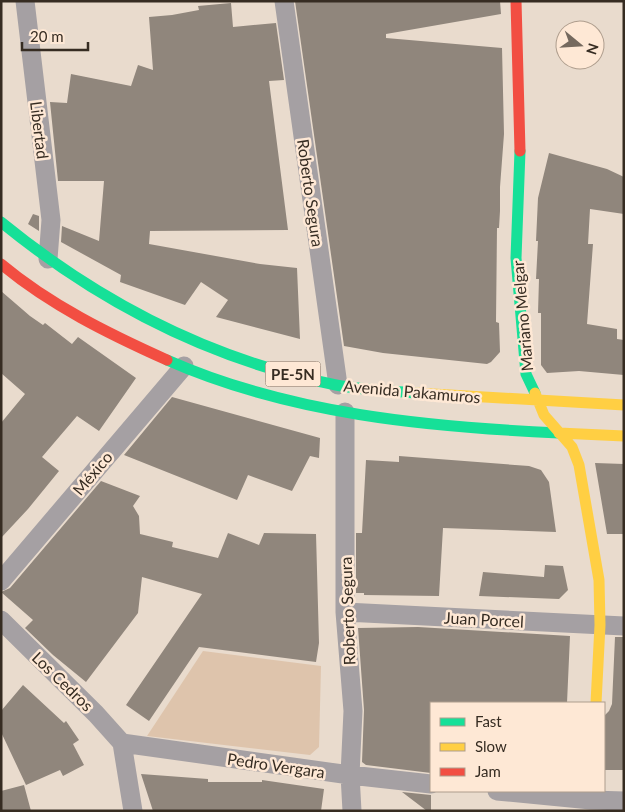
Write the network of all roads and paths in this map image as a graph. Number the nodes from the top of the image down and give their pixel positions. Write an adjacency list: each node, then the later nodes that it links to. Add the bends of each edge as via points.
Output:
1 (25, 1): 5 (street, Libertad, via 51,220)
2 (284, 1): 8 (street, Roberto Segura)
3 (516, 1): 9 (main road, Mariano Melgar, via 520,140 516,258 526,374)
4 (1, 222): 5 (main road, Avenida Pakamuros / PE-5N)
5 (48, 258): 8 (main road, Avenida Pakamuros / PE-5N, via 130,310 197,343 262,367)
6 (4, 271): 7 (main road, PE-5N, via 118,336)
7 (184, 366): 11 (main road, PE-5N, via 247,389); 14 (street, México)
8 (338, 385): 9 (main road, Avenida Pakamuros / PE-5N)
9 (536, 400): 10 (main road, Avenida Pakamuros / PE-5N); 12 (main road, Mariano Melgar, via 544,415)
10 (624, 405)
11 (345, 412): 12 (main road, PE-5N); 15 (street, Roberto Segura)
12 (562, 434): 13 (main road, PE-5N); 17 (main road, Mariano Melgar, via 572,447 579,465 599,580)
13 (624, 436)
14 (1, 580)
15 (345, 612): 17 (street, Juan Porcel); 21 (street, Roberto Segura, via 352,711)
16 (1, 620): 20 (street, Los Cedros)
17 (600, 625): 18 (street, Juan Porcel); 19 (main road, Mariano Melgar)
18 (624, 626)
19 (596, 702)
20 (122, 743): 21 (street, Pedro Vergara); 26 (street)
21 (350, 776): 22 (street, Pedro Vergara); 27 (street, Roberto Segura)
22 (430, 784)
23 (506, 792): 24 (street)
24 (591, 801): 25 (street)
25 (624, 801)
26 (133, 811)
27 (352, 811)

